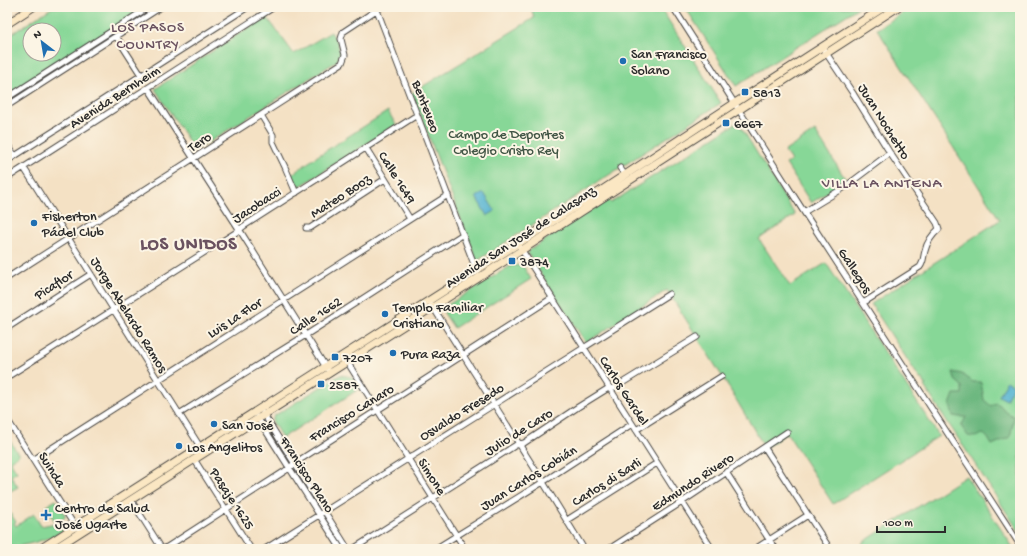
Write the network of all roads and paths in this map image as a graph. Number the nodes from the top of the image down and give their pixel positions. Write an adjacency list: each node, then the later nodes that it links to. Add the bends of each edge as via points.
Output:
1 (33, 7): 10 (main road)
2 (149, 7): 16 (street)
3 (161, 7): 11 (street)
4 (248, 7): 14 (street)
5 (274, 7): 15 (street, Avenida Bernheim)
6 (673, 7): 17 (street, Gallegos)
7 (884, 7): 12 (main road, Avenida San José de Calasanz)
8 (898, 7): 13 (main road, Avenida San José de Calasanz)
9 (379, 8): 20 (street, Tero, via 343,32 341,39 345,55 342,63); 21 (street, Benteveo)
10 (7, 24)
11 (116, 36): 14 (street); 18 (street)
12 (822, 47): 13 (street, Juan Nochetto); 17 (main road, Avenida San José de Calasanz)
13 (826, 53): 19 (main road, Avenida San José de Calasanz); 24 (street, Juan Nochetto)
14 (141, 75): 25 (street)
15 (148, 88): 26 (street); 28 (street, Avenida Bernheim)
16 (7, 98)
17 (735, 103): 19 (street, Gallegos); 30 (main road, Avenida San José de Calasanz)
18 (7, 106)
19 (740, 110): 35 (street, Gallegos); 41 (main road, Avenida San José de Calasanz)
20 (261, 115): 26 (street, Tero); 33 (street, via 273,135 273,142)
21 (417, 115): 23 (street, Jacobacci); 34 (street, Benteveo)
22 (7, 144): 25 (street)
23 (366, 148): 32 (street, Calle 1649); 33 (street, Jacobacci)
24 (890, 153): 35 (street, via 842,189); 48 (street, Juan Nochetto, via 939,229 929,240 920,267)
25 (15, 156): 27 (street)
26 (193, 159): 38 (street); 40 (street, Tero)
27 (7, 161)
28 (24, 168): 31 (street, Avenida Bernheim); 40 (street, Jorge Abelardo Ramos)
29 (620, 168): 30 (street)
30 (625, 175): 41 (main road, Avenida San José de Calasanz)
31 (7, 178)
32 (386, 179): 36 (street, Calle 1649); 37 (street, Mateo Booz, via 310,228)
33 (296, 192): 38 (street, Jacobacci)
34 (448, 195): 36 (street, Luis La Flor); 39 (street, Benteveo)
35 (804, 212): 48 (street, Gallegos)
36 (410, 219): 47 (street, Luis La Flor)
37 (306, 228)
38 (240, 229): 47 (street); 50 (street, Jacobacci)
39 (463, 234): 43 (street, Benteveo); 52 (street, Calle 1662)
40 (69, 239): 42 (street, Jorge Abelardo Ramos); 44 (street, Tero)
41 (520, 247): 43 (main road, Avenida San José de Calasanz); 46 (street, Carlos Gardel)
42 (91, 274): 50 (street, Jorge Abelardo Ramos); 51 (street, Picaflor)
43 (478, 274): 49 (main road, Avenida San José de Calasanz)
44 (7, 278)
45 (669, 294): 54 (street, Osvaldo Fresedo)
46 (552, 298): 54 (street, Carlos Gardel); 55 (street, Francisco Canaro)
47 (283, 300): 52 (street); 60 (street, Luis La Flor)
48 (863, 303): 94 (street, Gallegos)
49 (431, 304): 55 (street); 56 (main road, Avenida San José de Calasanz)
50 (114, 310): 59 (street, Jacobacci); 60 (street, Jorge Abelardo Ramos)
51 (7, 328)
52 (306, 335): 57 (street); 64 (street, Calle 1662)
53 (696, 337): 61 (street, Julio de Caro)
54 (584, 348): 61 (street, Carlos Gardel); 62 (street, Osvaldo Fresedo)
55 (463, 355): 62 (street); 63 (street, Francisco Canaro)
56 (345, 359): 57 (main road, Avenida San José de Calasanz); 63 (street, Simone)
57 (328, 370): 65 (main road, Avenida San José de Calasanz)
58 (722, 376): 68 (street)
59 (7, 377)
60 (158, 380): 64 (street, Jorge Abelardo Ramos); 75 (street, Luis La Flor)
61 (610, 389): 67 (street, Carlos Gardel); 70 (street, Julio de Caro)
62 (494, 404): 70 (street); 73 (street, Osvaldo Fresedo)
63 (377, 410): 73 (street, Simone); 76 (street, Francisco Canaro)
64 (180, 414): 72 (street, Jorge Abelardo Ramos)
65 (259, 414): 72 (main road, Avenida San José de Calasanz); 76 (street, Francisco Plano); 78 (street, Francisco Plano)
66 (7, 419): 75 (street, Suinda)
67 (632, 424): 68 (street, Carlos Gardel); 80 (street, Juan Carlos Cobián)
68 (636, 430): 77 (street, Carlos Gardel)
69 (787, 432): 71 (street, Edmundo Rivero)
70 (519, 444): 80 (street); 81 (street, Julio de Caro)
71 (765, 448): 79 (street, Edmundo Rivero); 87 (street)
72 (202, 450): 74 (main road, Avenida San José de Calasanz); 89 (main road, Avenida San José de Calasanz)
73 (408, 458): 81 (street, Simone); 85 (street, Osvaldo Fresedo)
74 (194, 459): 82 (main road, Avenida San José de Calasanz); 84 (street, Pasaje 1625)
75 (33, 460): 89 (street, Suinda)
76 (294, 463): 78 (street, Francisco Canaro); 85 (street, Francisco Plano)
77 (657, 463): 83 (street, Carlos Gardel); 88 (street, Carlos di Sarli)
78 (289, 468): 84 (street, Francisco Canaro); 86 (street, Francisco Plano)
79 (726, 472): 83 (street, Edmundo Rivero); 91 (street)
80 (543, 482): 88 (street); 90 (street, Juan Carlos Cobián)
81 (433, 498): 90 (street, Simone); 102 (street, Julio de Caro)
82 (131, 500): 89 (main road, Avenida San José de Calasanz); 97 (street)
83 (682, 502): 93 (street, Carlos Gardel); 106 (street, Edmundo Rivero)
84 (226, 509): 97 (street, Francisco Canaro); 98 (street, Pasaje 1625)
85 (325, 511): 86 (street, Osvaldo Fresedo); 101 (street, Francisco Plano)
86 (319, 515): 99 (street, Osvaldo Fresedo); 100 (street, Francisco Plano)
87 (808, 515): 91 (street); 111 (street)
88 (567, 520): 105 (street)
89 (77, 530): 92 (main road, Avenida San José de Calasanz)
90 (457, 536): 103 (street, Juan Carlos Cobián); 104 (street, Simone)
91 (769, 540): 109 (street); 110 (street)
92 (63, 543): 95 (main road, Avenida San José de Calasanz)
93 (708, 544): 107 (street); 108 (street, Carlos Gardel)
94 (1020, 545)
95 (50, 547): 96 (main road, Avenida San José de Calasanz)
96 (40, 549)
97 (163, 549)
98 (251, 549)
99 (265, 549)
100 (341, 549)
101 (348, 549)
102 (353, 549)
103 (435, 549)
104 (465, 549)
105 (584, 549)
106 (609, 549)
107 (700, 549)
108 (712, 549)
109 (754, 549)
110 (775, 549)
111 (830, 549)

